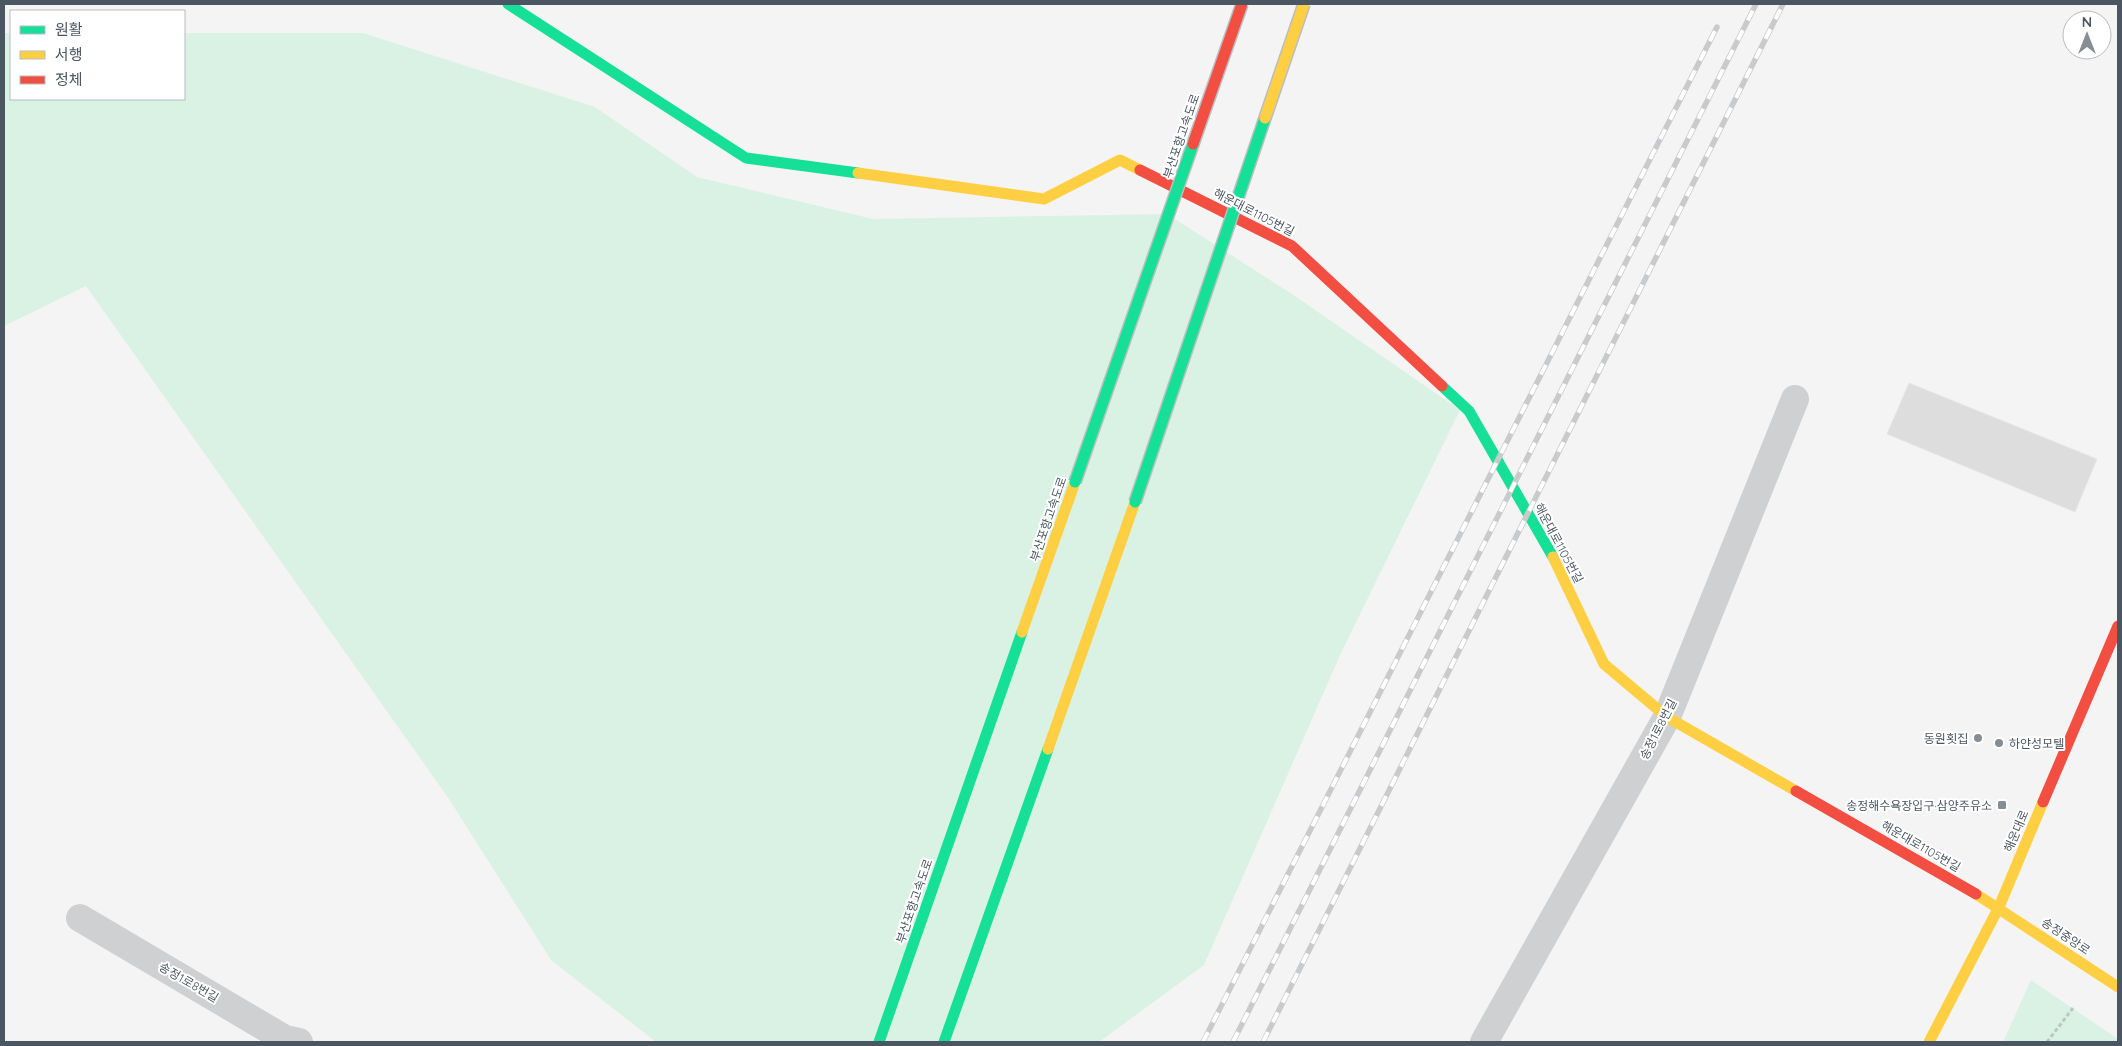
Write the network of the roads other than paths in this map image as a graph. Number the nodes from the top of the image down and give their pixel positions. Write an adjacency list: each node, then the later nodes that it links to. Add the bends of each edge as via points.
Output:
1 (508, 4): 6 (main road, 해운대로1105번길, via 746,158 1044,199 1120,160 1292,246 1469,411 1549,550 1604,664)
2 (1242, 4): 11 (main road, 부산포항고속도로, bridge)
3 (1304, 4): 12 (main road, bridge, via 1135,502)
4 (1795, 399): 6 (street, 송정1로8번길)
5 (2118, 626): 7 (main road, 해운대로)
6 (1667, 717): 7 (main road, 해운대로1105번길); 13 (street, 송정1로8번길)
7 (1999, 907): 9 (main road, 송정중앙로); 14 (main road, 해운대로)
8 (80, 918): 10 (street, 송정1로8번길, via 285,1039)
9 (2118, 987)
10 (299, 1042)
11 (879, 1042)
12 (944, 1042)
13 (1484, 1042)
14 (1929, 1042)

